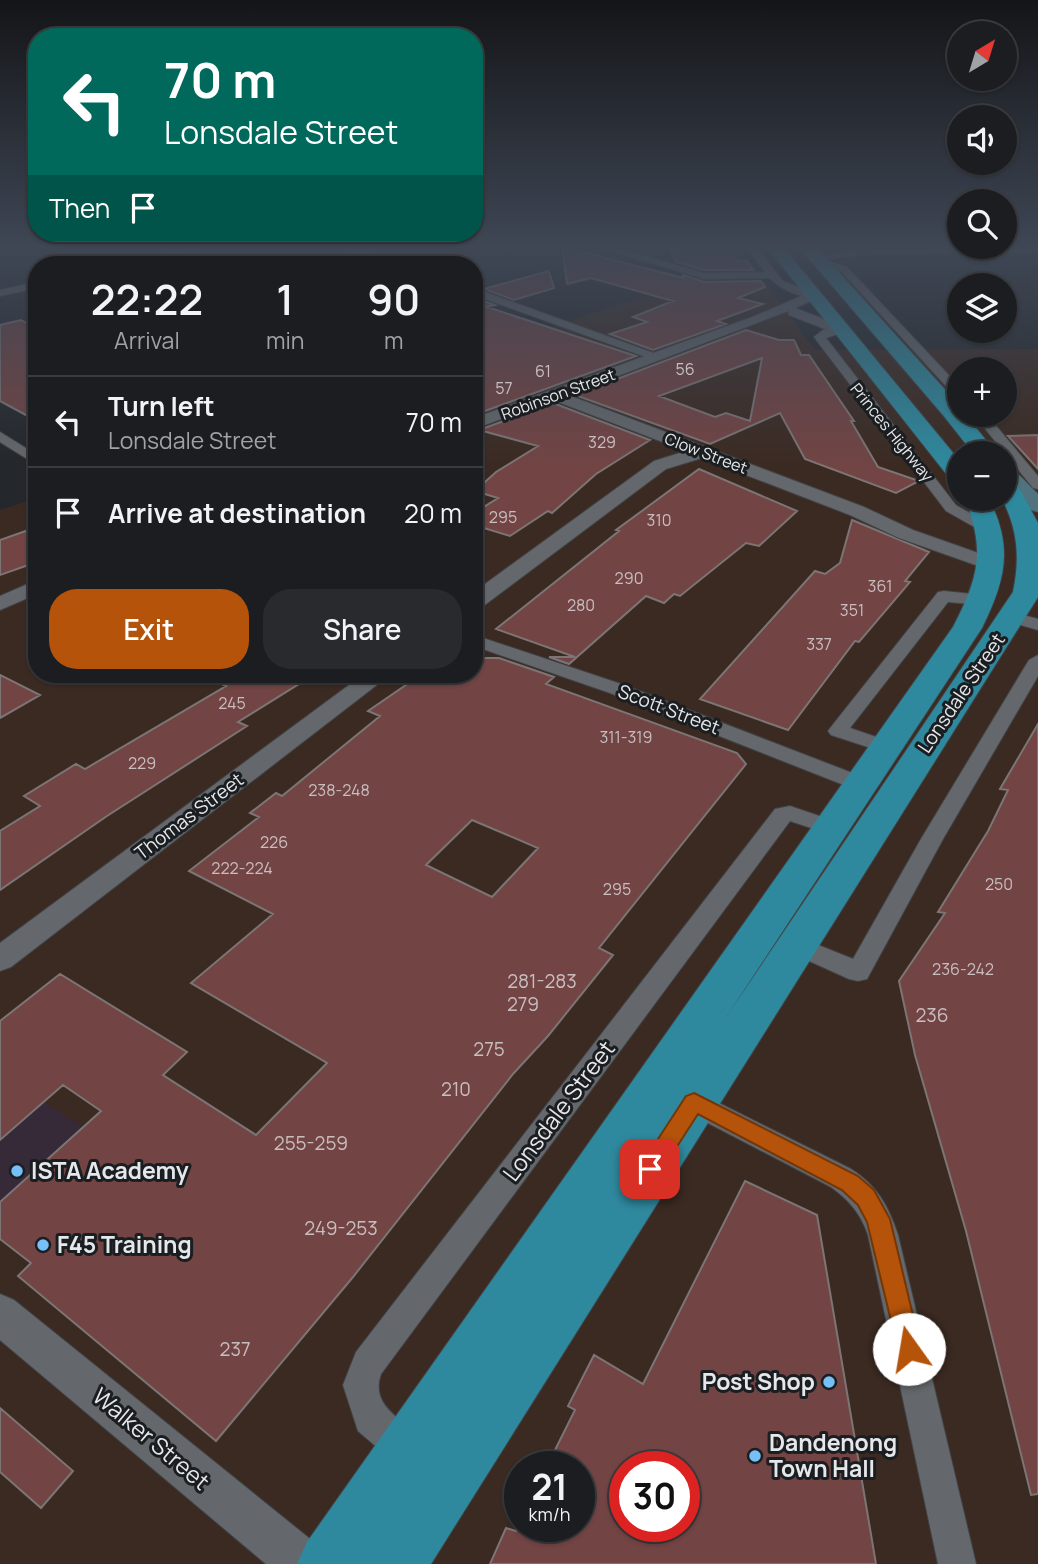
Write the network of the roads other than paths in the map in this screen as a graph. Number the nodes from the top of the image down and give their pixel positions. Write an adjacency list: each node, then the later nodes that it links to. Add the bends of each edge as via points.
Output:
1 (558, 320): 9 (street)
2 (757, 320): 9 (street, Robinson Street)
3 (817, 320): 8 (street)
4 (832, 320): 8 (highway, Princes Highway)
5 (846, 320): 8 (highway)
6 (872, 320): 11 (highway)
7 (887, 320): 10 (street)
8 (838, 327): 14 (highway, Princes Highway); 29 (street, Princes Highway, via 820,337 953,510)
9 (663, 356): 12 (street, Robinson Street)
10 (947, 392)
11 (947, 393)
12 (554, 395): 15 (street, Robinson Street); 18 (street, Clow Street)
13 (947, 400): 14 (highway, via 930,412)
14 (905, 410): 21 (highway, Princes Highway)
15 (483, 421)
16 (990, 427): 24 (street)
17 (0, 436): 20 (street)
18 (681, 444): 19 (street, Clow Street); 22 (street, via 663,457)
19 (702, 452): 22 (street); 27 (street, Clow Street)
20 (28, 455)
21 (947, 461)
22 (660, 465): 32 (street)
23 (1017, 484): 26 (main road)
24 (1038, 485)
25 (1017, 504): 31 (highway, via 1031,528 1035,547)
26 (1038, 506)
27 (858, 511): 29 (street, Clow Street, via 906,534)
28 (980, 511): 29 (highway)
29 (991, 549): 31 (highway, Lonsdale Street); 31 (highway, Clow Street)
30 (28, 590): 34 (street)
31 (1025, 594): 39 (highway, Lonsdale Street, via 967,628); 39 (street, Lonsdale Street, via 944,596 838,731); 42 (highway, Lonsdale Street)
32 (483, 595)
33 (28, 598): 35 (street)
34 (0, 604)
35 (0, 611)
36 (483, 643): 40 (street, Scott Street, via 617,689)
37 (1038, 660): 42 (street, via 858,972)
38 (367, 683): 43 (street, Thomas Street)
39 (887, 747): 40 (highway, Lonsdale Street)
40 (861, 784): 41 (highway, Lonsdale Street)
41 (831, 828): 44 (highway, Lonsdale Street); 46 (street, Lonsdale Street, via 783,814 368,1364 360,1385 370,1419)
42 (796, 945): 44 (highway, Lonsdale Street)
43 (0, 959)
44 (676, 1093): 46 (highway, Lonsdale Street); 49 (highway, Lonsdale Street); 50 (street, via 841,1178 873,1207)
45 (0, 1314): 47 (street, Walker Street)
46 (407, 1449): 48 (highway, Lonsdale Street)
47 (303, 1564)
48 (329, 1564)
49 (394, 1564)
50 (957, 1564)

